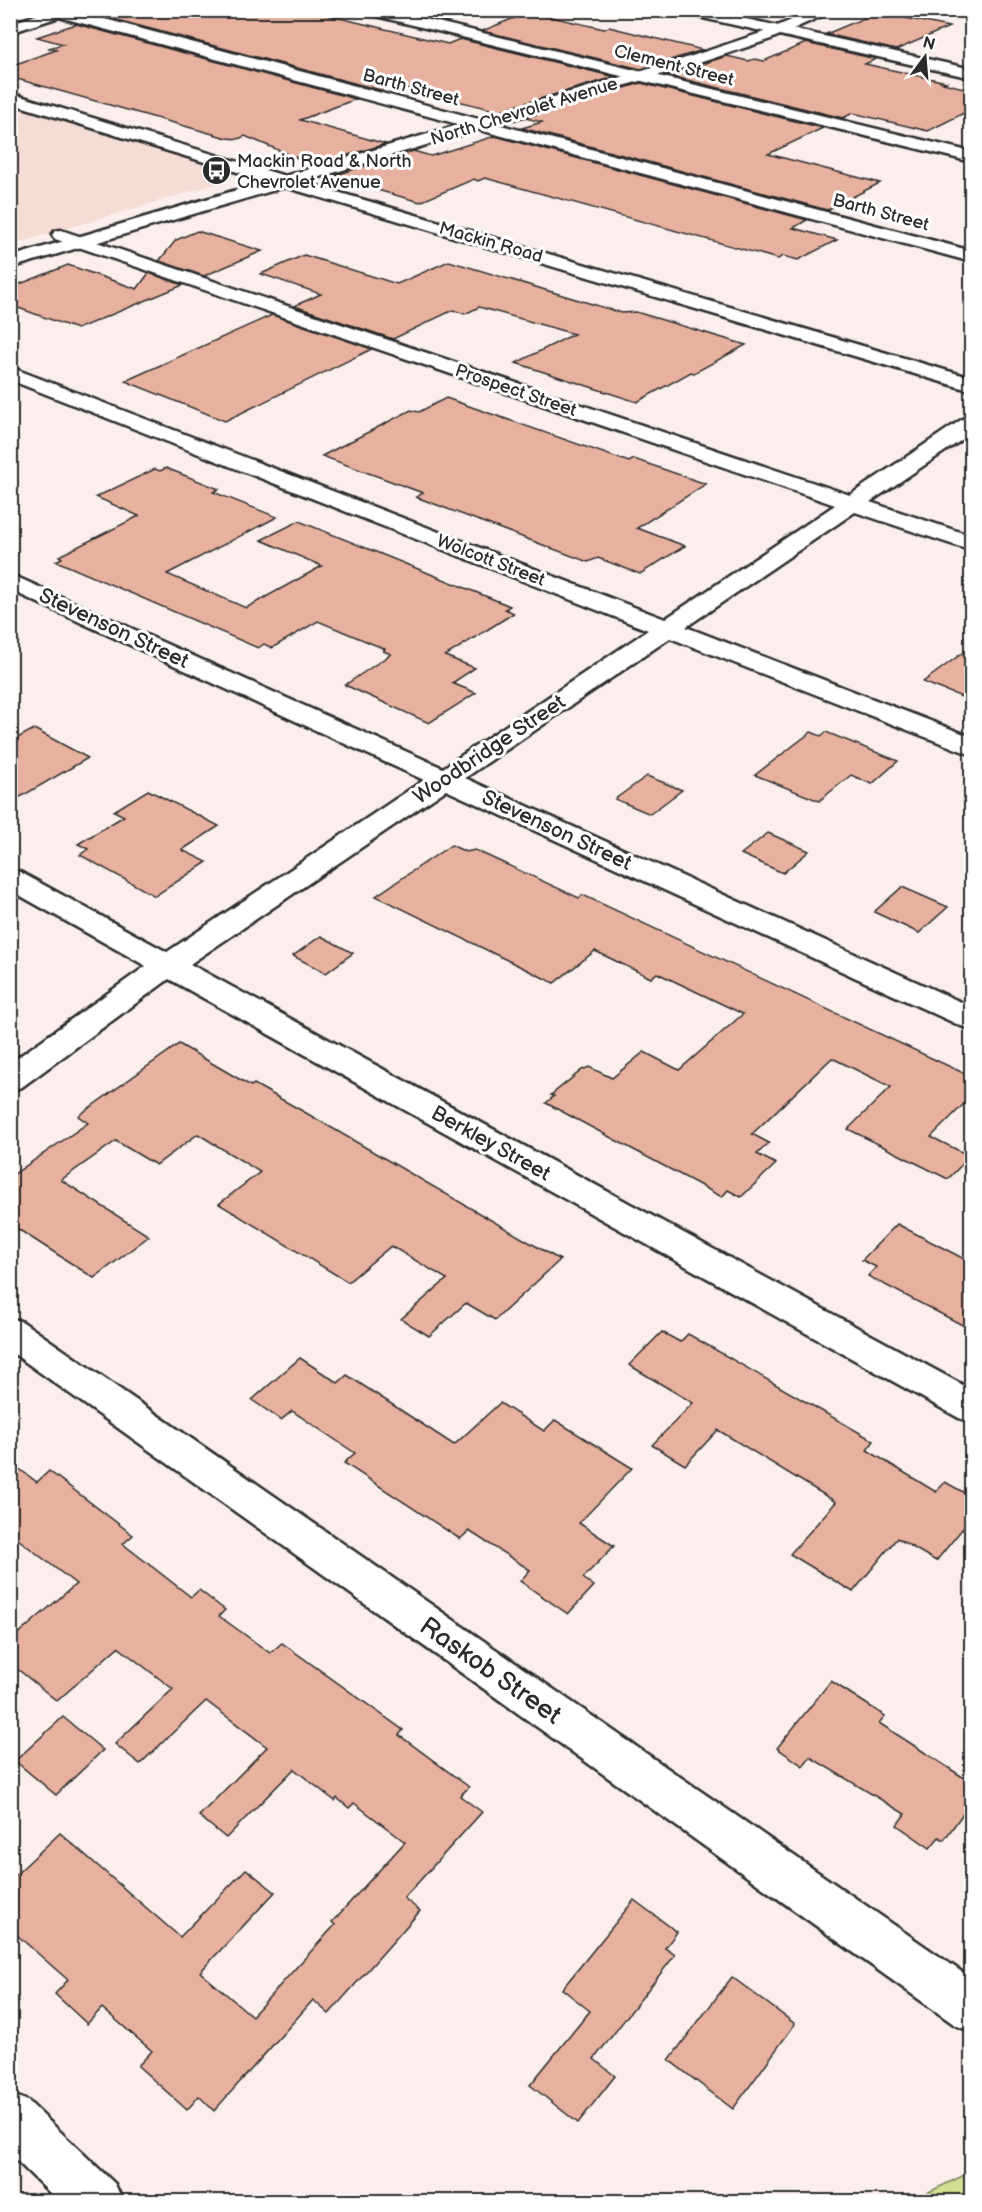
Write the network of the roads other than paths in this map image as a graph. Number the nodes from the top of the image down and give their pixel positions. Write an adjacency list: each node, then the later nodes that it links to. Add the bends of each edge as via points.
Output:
1 (368, 10): 9 (street, Clement Street)
2 (685, 10): 6 (street)
3 (799, 10): 6 (street, North Chevrolet Avenue)
4 (828, 10): 8 (street, North Chevrolet Avenue)
5 (57, 11): 7 (street); 13 (street, Barth Street)
6 (758, 27): 8 (street); 9 (street, North Chevrolet Avenue)
7 (10, 29)
8 (778, 31): 10 (street); 11 (street, North Chevrolet Avenue)
9 (620, 72): 11 (street, Clement Street); 13 (street, North Chevrolet Avenue)
10 (972, 74)
11 (640, 77): 14 (street, North Chevrolet Avenue); 15 (street, Clement Street)
12 (10, 98): 16 (street, Mackin Road)
13 (457, 119): 14 (street, Barth Street); 16 (street, North Chevrolet Avenue)
14 (478, 125): 17 (street, North Chevrolet Avenue); 21 (street, Barth Street)
15 (972, 157)
16 (264, 176): 17 (street, Mackin Road); 18 (street, North Chevrolet Avenue)
17 (286, 182): 19 (street, North Chevrolet Avenue); 24 (street, Mackin Road)
18 (61, 235): 19 (street, Prospect Street); 20 (street, North Chevrolet Avenue)
19 (81, 242): 22 (street, North Chevrolet Avenue); 26 (street, Prospect Street)
20 (10, 250)
21 (972, 257)
22 (10, 263)
23 (10, 373): 29 (street, Wolcott Street)
24 (972, 385)
25 (972, 423): 26 (street, Woodbridge Street)
26 (852, 503): 27 (street, Prospect Street); 29 (street, Woodbridge Street)
27 (972, 544)
28 (10, 581): 31 (street, Stevenson Street)
29 (668, 629): 30 (street, Wolcott Street); 31 (street, Woodbridge Street)
30 (972, 747)
31 (444, 779): 33 (street, Woodbridge Street); 34 (street, Stevenson Street)
32 (10, 878): 33 (street, Berkley Street)
33 (168, 965): 35 (street, Woodbridge Street); 37 (street, Berkley Street)
34 (972, 1019)
35 (10, 1079)
36 (10, 1332): 38 (street, Raskob Street)
37 (972, 1408)
38 (972, 2008)
39 (10, 2119): 40 (street)
40 (96, 2202)

